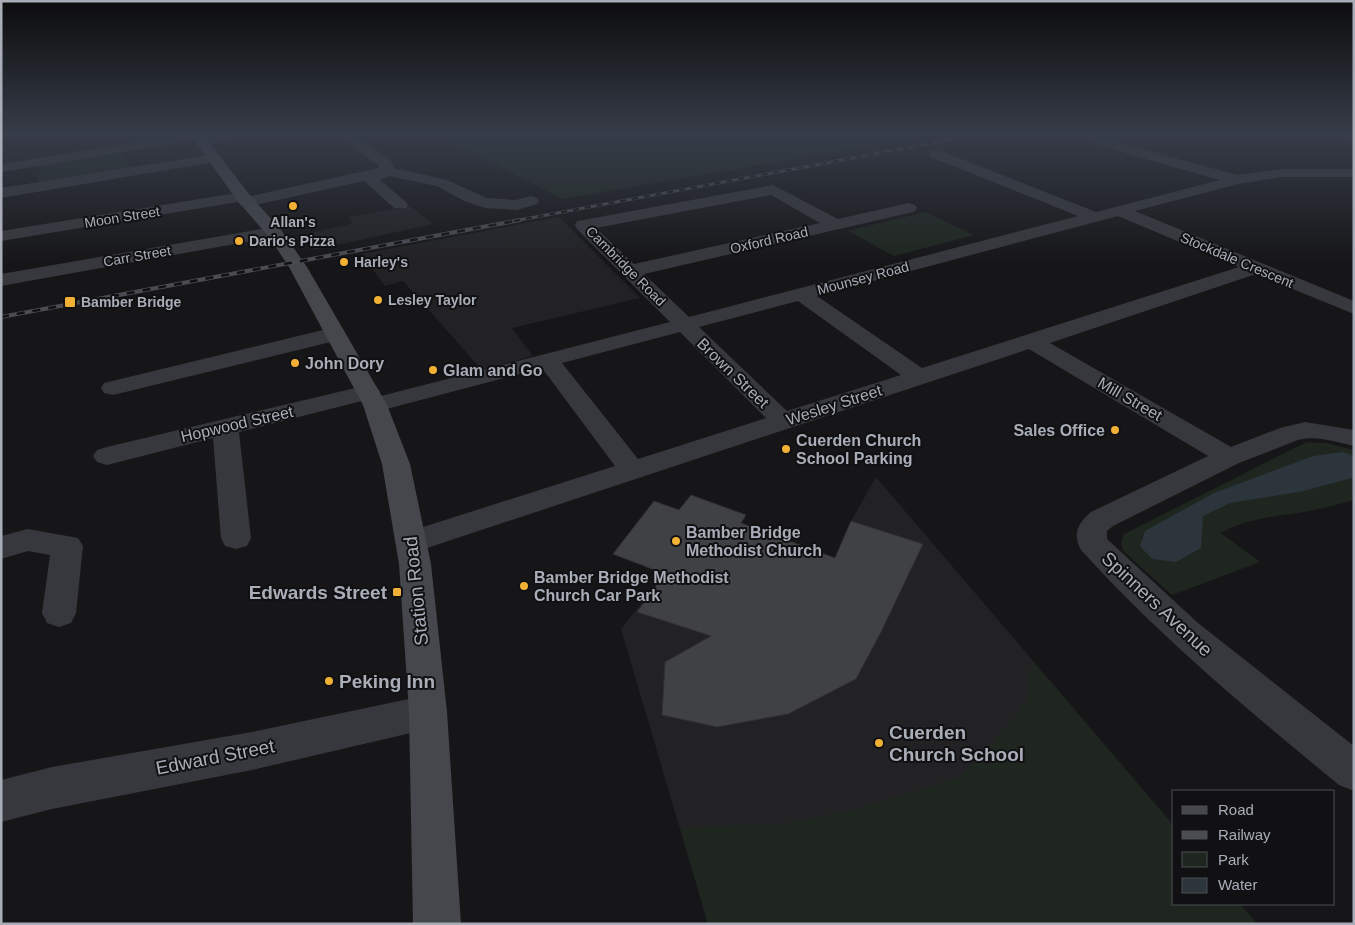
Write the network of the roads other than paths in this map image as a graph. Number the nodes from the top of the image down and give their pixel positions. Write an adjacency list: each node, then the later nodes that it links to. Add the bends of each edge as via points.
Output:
1 (70, 176): 12 (street)
2 (227, 176): 13 (main road, Station Road)
3 (362, 176): 13 (street, Moon Street)
4 (376, 176): 15 (street, via 370,179)
5 (411, 176): 14 (street, via 442,183 485,203 517,205)
6 (991, 176): 18 (street)
7 (1223, 176): 10 (street)
8 (1262, 176): 10 (street, Mounsey Road)
9 (1319, 176): 11 (street)
10 (1237, 180): 17 (street, Mounsey Road)
11 (1354, 189)
12 (1, 194)
13 (244, 200): 20 (main road, Station Road); 21 (street, Moon Street)
14 (531, 202)
15 (400, 205)
16 (909, 208): 19 (street, Oxford Road)
17 (1120, 211): 18 (street, Mounsey Road); 22 (street, Stockdale Crescent)
18 (1094, 218): 25 (street, Mounsey Road)
19 (836, 225): 23 (street, Oxford Road); 23 (street, Cambridge Road, via 773,190 583,225)
20 (273, 232): 24 (street, Carr Street); 28 (main road, Station Road, via 298,267)
21 (1, 236)
22 (1256, 268): 26 (street, Stockdale Crescent); 29 (street, Wesley Street)
23 (630, 271): 27 (street, Cambridge Road)
24 (1, 280)
25 (802, 294): 27 (street, Mounsey Road); 31 (street)
26 (1354, 308)
27 (683, 325): 30 (street, Mounsey Road); 34 (street, Brown Street)
28 (335, 334): 32 (street); 33 (main road, Station Road)
29 (1031, 341): 31 (street, Wesley Street); 38 (street, Mill Street)
30 (548, 360): 33 (street, Mounsey Road); 39 (street)
31 (919, 377): 34 (street, Wesley Street)
32 (113, 388)
33 (372, 399): 35 (street, Hopwood Street); 41 (main road, Station Road, via 396,464)
34 (783, 421): 39 (street, Wesley Street)
35 (225, 427): 37 (street, Hopwood Street); 40 (street)
36 (1354, 438): 38 (street, Spinners Avenue, via 1305,430)
37 (107, 456)
38 (1229, 457): 45 (street, Spinners Avenue, via 1102,519 1092,528 1092,542 1212,656)
39 (632, 470): 41 (street, Wesley Street)
40 (236, 538)
41 (412, 542): 44 (main road, Station Road)
42 (1, 548): 43 (street, via 28,540 67,546)
43 (58, 613)
44 (428, 712): 46 (street, Edward Street); 47 (main road, Station Road)
45 (1354, 771)
46 (1, 801)
47 (437, 924)

